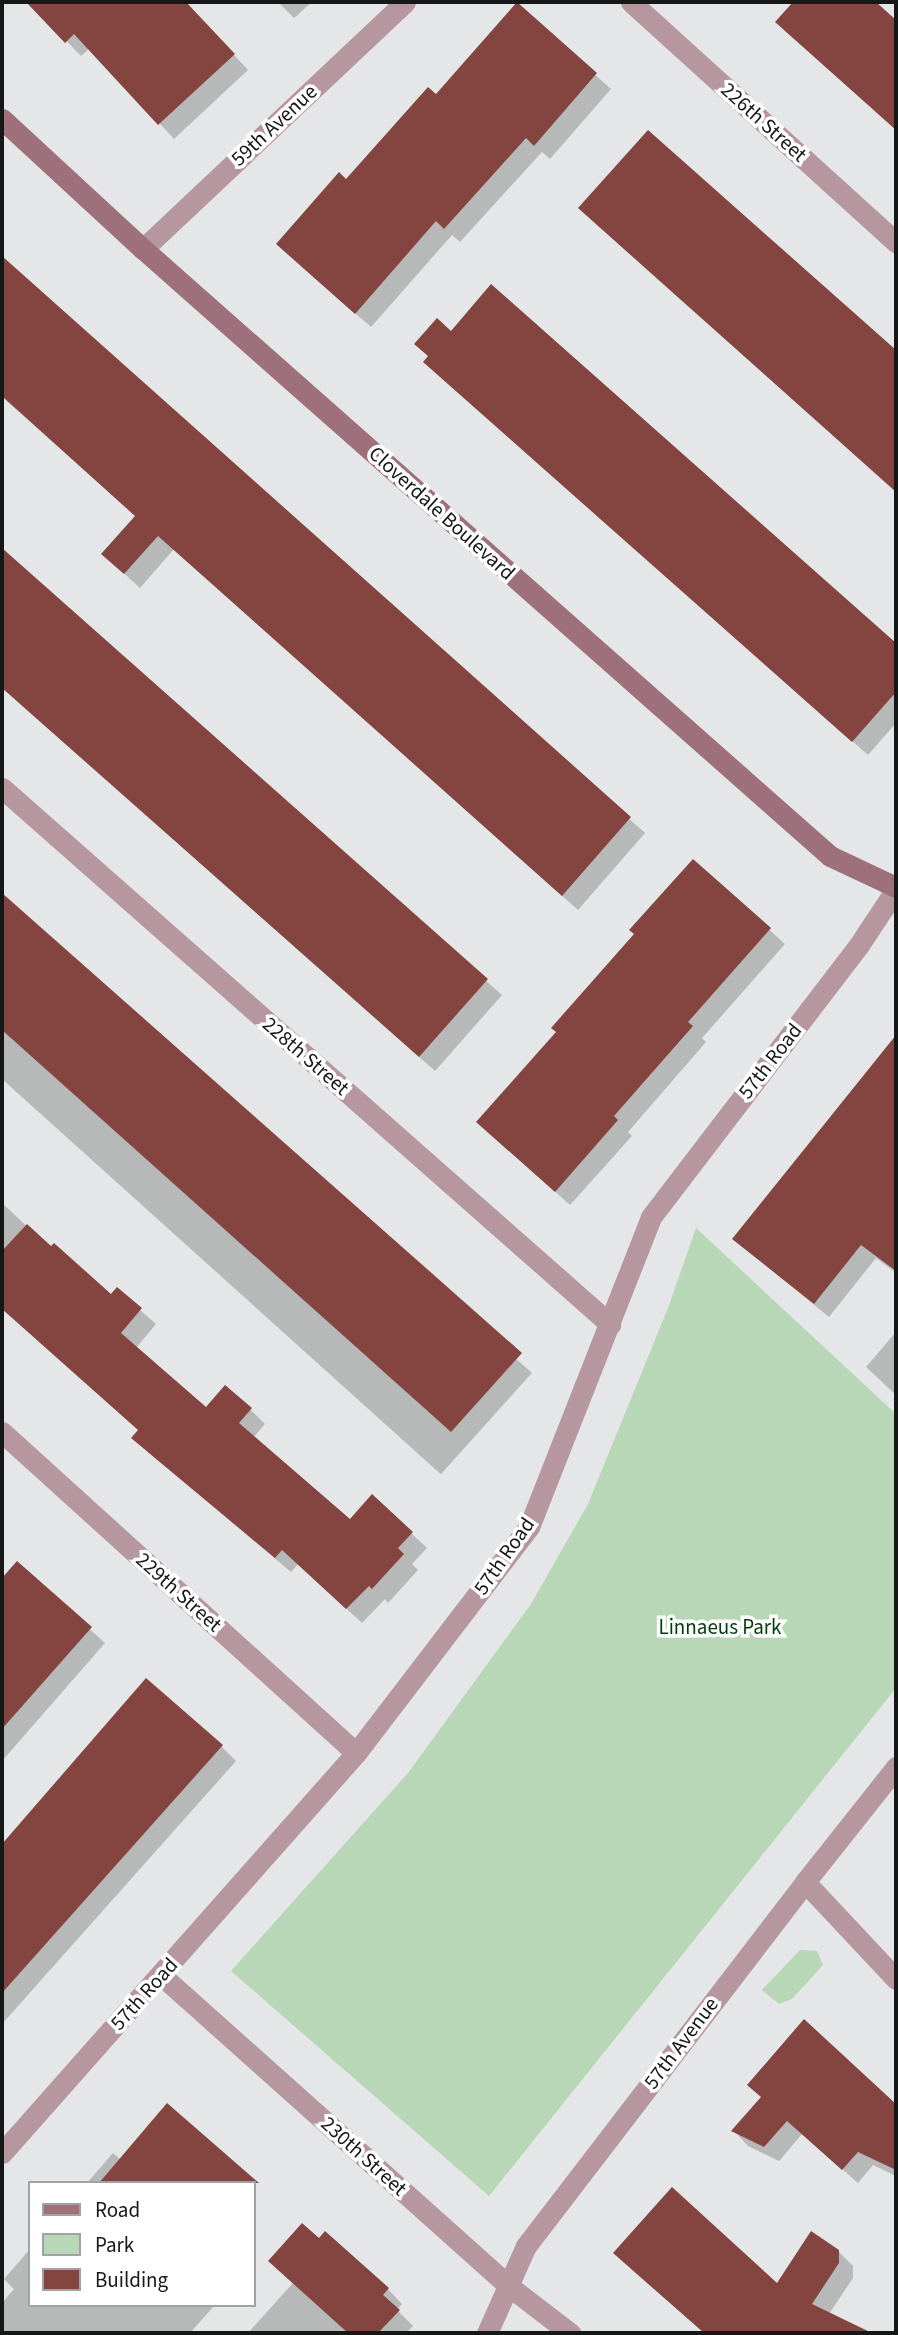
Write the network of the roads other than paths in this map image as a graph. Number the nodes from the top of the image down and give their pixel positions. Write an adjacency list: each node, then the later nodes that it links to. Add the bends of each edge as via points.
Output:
1 (405, 2): 5 (street, 59th Avenue)
2 (631, 2): 4 (street, 226th Street)
3 (2, 119): 5 (street, Cloverdale Boulevard)
4 (896, 242)
5 (143, 248): 7 (street, Cloverdale Boulevard, via 830,856)
6 (2, 788): 8 (street, 228th Street)
7 (896, 888): 8 (street, 57th Road, via 859,945 650,1217)
8 (610, 1324): 10 (street, 57th Road, via 529,1527)
9 (2, 1432): 10 (street, 229th Street)
10 (356, 1753): 13 (street, 57th Road)
11 (896, 1767): 12 (street, 57th Avenue)
12 (805, 1882): 14 (street); 16 (street, 57th Avenue, via 532,2238)
13 (161, 1975): 15 (street, 57th Road); 16 (street, 230th Street)
14 (896, 1979)
15 (2, 2153)
16 (510, 2287): 17 (street, 57th Avenue); 18 (street, 230th Street)
17 (487, 2333)
18 (570, 2333)

